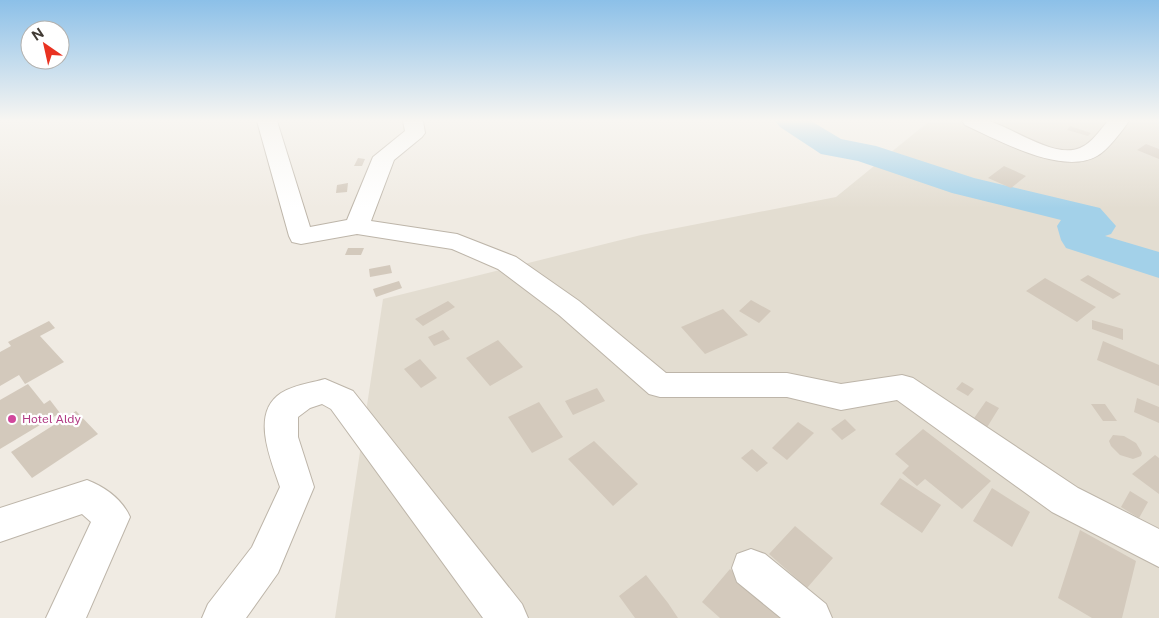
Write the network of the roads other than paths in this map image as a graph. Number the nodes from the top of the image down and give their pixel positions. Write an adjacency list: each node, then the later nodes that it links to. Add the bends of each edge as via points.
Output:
1 (276, 150): 5 (street, via 301,236)
2 (393, 150): 5 (street, via 384,157)
3 (1041, 150): 4 (street, via 1060,155)
4 (1090, 150)
5 (357, 226): 7 (street, via 457,242 507,263 570,308 660,385 786,385 841,397 902,387 1065,500)
6 (0, 525): 9 (street, via 87,496 112,517)
7 (1159, 549)
8 (751, 568): 12 (street)
9 (66, 618)
10 (222, 618): 11 (street, via 265,560 298,487 279,428 286,408 302,398 325,391 342,400)
11 (508, 618)
12 (812, 618)

